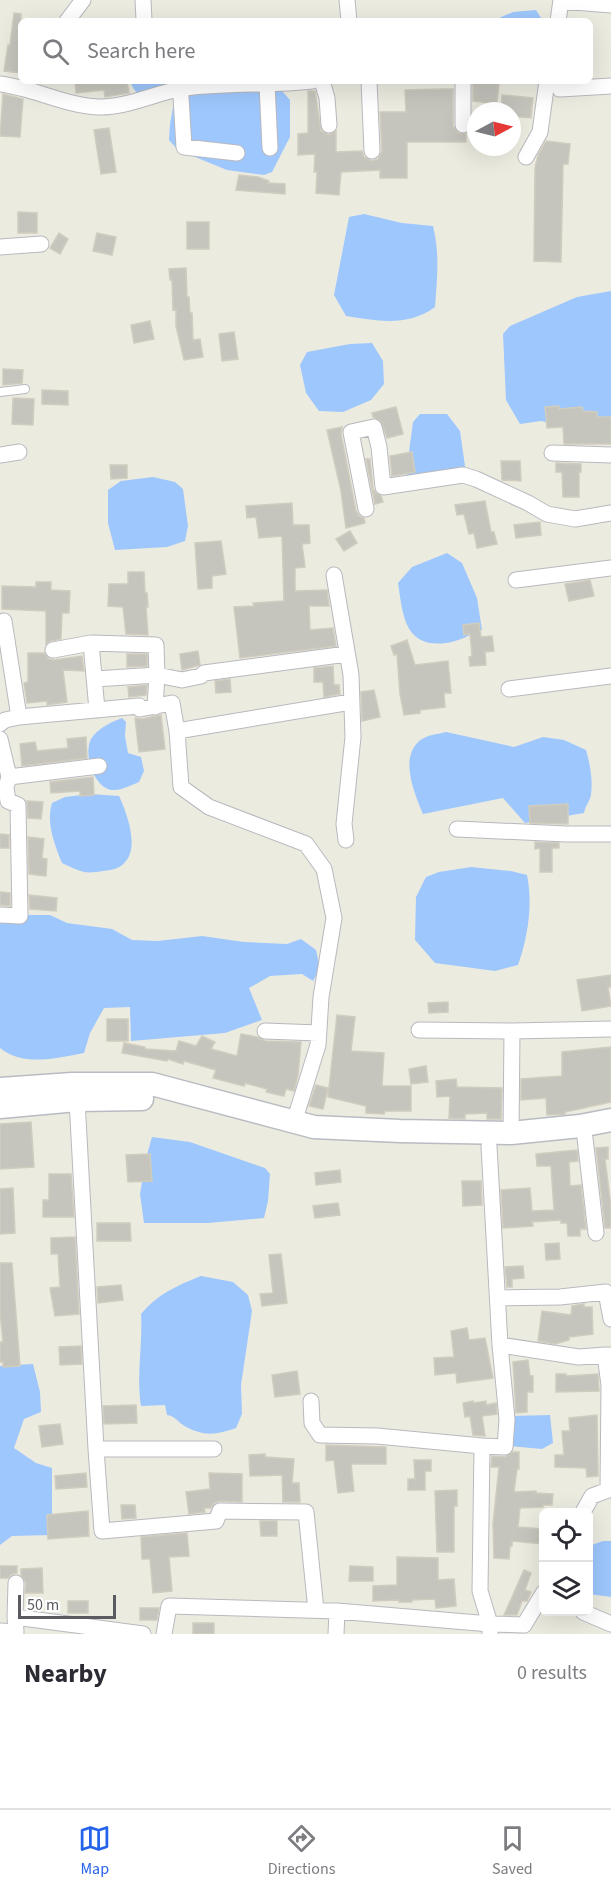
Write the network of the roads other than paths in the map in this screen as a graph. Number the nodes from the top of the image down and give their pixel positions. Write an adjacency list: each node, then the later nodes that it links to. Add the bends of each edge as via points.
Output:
1 (83, 0): 6 (street)
2 (143, 0): 7 (street)
3 (347, 0): 8 (street)
4 (561, 1): 5 (street); 9 (street)
5 (611, 5)
6 (69, 18)
7 (144, 18)
8 (349, 18)
9 (558, 18)
10 (0, 84): 19 (street)
11 (267, 84): 17 (street); 22 (street)
12 (323, 84): 20 (street)
13 (369, 84): 23 (street)
14 (463, 84): 21 (street)
15 (547, 84): 25 (street, via 540,132)
16 (558, 84): 18 (street, via 560,89)
17 (180, 85): 19 (street, via 99,107 65,101); 24 (street, via 184,147)
18 (611, 86)
19 (49, 88)
20 (328, 125)
21 (463, 125)
22 (270, 148)
23 (372, 151)
24 (237, 153)
25 (526, 157)
26 (41, 244): 27 (street)
27 (0, 247)
28 (25, 389): 29 (lane)
29 (0, 392)
30 (19, 452): 32 (street)
31 (552, 453): 33 (street)
32 (0, 454)
33 (611, 454)
34 (366, 509): 35 (street, via 351,432 374,427 383,487 463,475 547,514 575,519)
35 (611, 513)
36 (611, 568): 38 (street)
37 (334, 575): 42 (street)
38 (516, 580)
39 (4, 621): 50 (street)
40 (91, 643): 41 (street); 43 (street, via 156,645); 45 (street)
41 (53, 650)
42 (347, 654): 43 (street, via 228,669 182,680); 47 (street)
43 (158, 675): 45 (street); 48 (street)
44 (611, 676): 46 (street)
45 (96, 679): 49 (street)
46 (509, 688)
47 (351, 702): 52 (street); 58 (street, via 353,737 344,824)
48 (154, 706): 49 (street); 52 (street, via 172,704)
49 (97, 710): 50 (street)
50 (19, 717): 51 (street)
51 (0, 724)
52 (177, 731): 64 (street, via 181,787 209,807 306,844 324,869 334,918)
53 (0, 739): 55 (street)
54 (99, 766): 55 (street)
55 (5, 784): 59 (street, via 8,801 18,805 20,916)
56 (457, 829): 57 (street)
57 (611, 834)
58 (346, 840)
59 (0, 915)
60 (611, 1029): 63 (street)
61 (419, 1030): 63 (street)
62 (265, 1031): 64 (street)
63 (512, 1031): 71 (street)
64 (318, 1033): 69 (street, via 318,1045)
65 (0, 1089): 69 (street, via 152,1084)
66 (76, 1100): 67 (street); 73 (street, via 152,1098 314,1139); 82 (street)
67 (0, 1107)
68 (611, 1120): 71 (street)
69 (294, 1122): 71 (street, via 399,1131)
70 (611, 1132): 72 (street)
71 (511, 1133)
72 (585, 1138): 73 (street); 74 (street)
73 (489, 1146): 75 (street)
74 (596, 1233)
75 (498, 1298): 76 (street, via 560,1298 606,1292); 77 (street)
76 (611, 1320)
77 (500, 1345): 78 (street, via 579,1357); 81 (street, via 507,1419 505,1447)
78 (608, 1355): 80 (street)
79 (311, 1401): 81 (street, via 312,1423 320,1435)
80 (610, 1406): 84 (street)
81 (482, 1446): 93 (street, via 480,1591)
82 (96, 1449): 83 (street); 88 (street, via 102,1531 216,1521 220,1511 306,1512)
83 (214, 1449)
84 (609, 1489): 85 (street, via 592,1496)
85 (585, 1508)
86 (16, 1583): 91 (street)
87 (539, 1599): 93 (street, via 524,1625)
88 (316, 1610): 89 (street); 96 (street, via 169,1606)
89 (337, 1611): 93 (street); 97 (street)
90 (593, 1616): 92 (street)
91 (15, 1617): 94 (street, via 15,1632); 95 (street)
92 (611, 1624)
93 (490, 1629)
94 (0, 1631)
95 (143, 1634)
96 (164, 1634)
97 (336, 1634)

